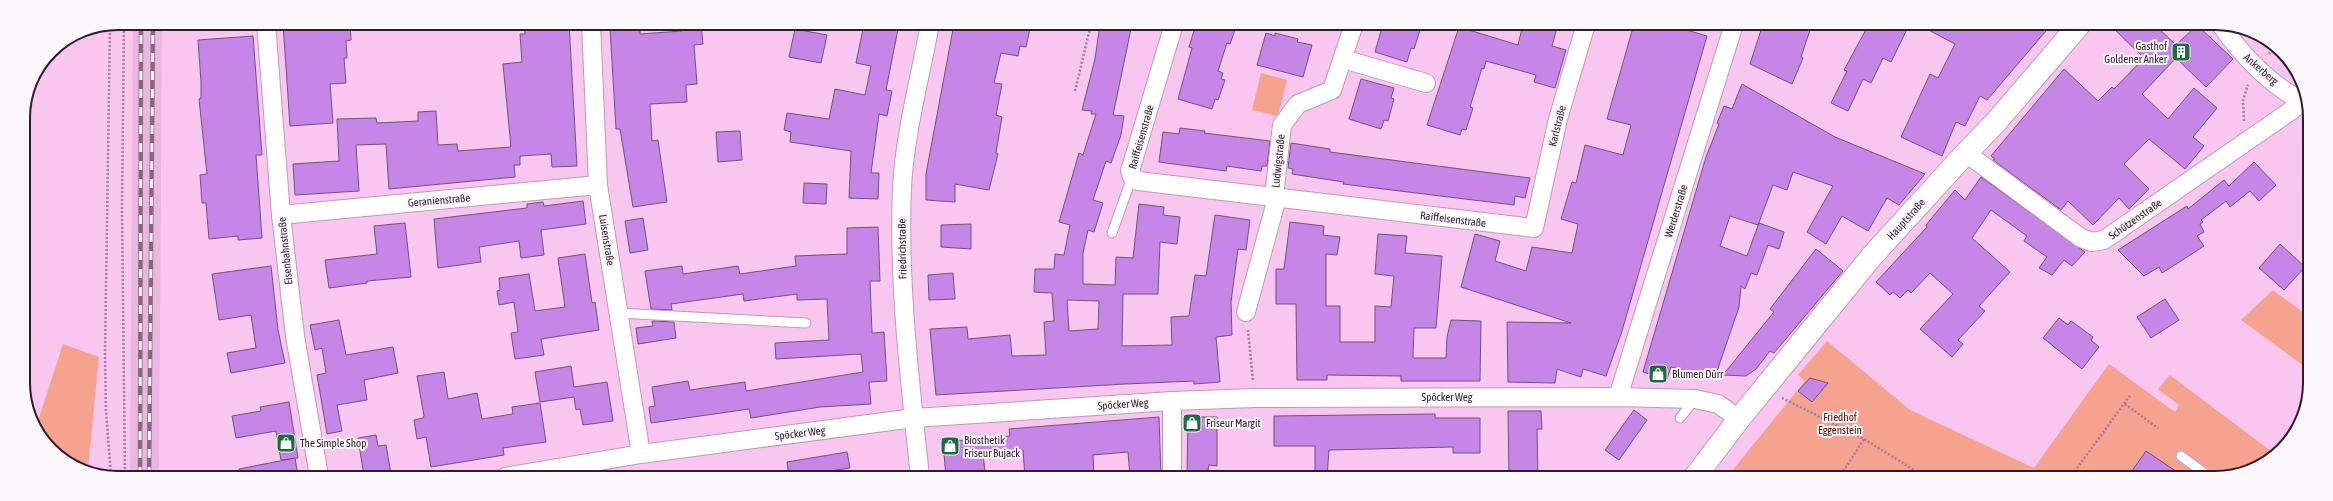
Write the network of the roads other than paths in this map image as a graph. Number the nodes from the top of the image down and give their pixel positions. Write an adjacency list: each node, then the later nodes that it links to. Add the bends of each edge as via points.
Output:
1 (267, 30): 18 (street, Eisenbahnstraße)
2 (591, 30): 16 (street, Luisenstraße)
3 (929, 30): 27 (street, Friedrichstraße, via 909,130 902,186 901,248 904,308)
4 (1172, 30): 15 (street, Raiffeisenstraße, via 1130,171)
5 (1352, 30): 10 (street, Ludwigstraße)
6 (1584, 30): 19 (street, Karlstraße, via 1558,119)
7 (1732, 30): 24 (street, Werderstraße)
8 (2076, 30): 14 (street, Hauptstraße)
9 (2225, 31): 12 (street, Ankerberg, via 2257,69)
10 (1343, 58): 11 (street); 17 (street, Ludwigstraße, via 1332,90 1298,104 1282,125)
11 (1426, 83)
12 (2300, 99)
13 (2302, 104): 14 (street, Schützenstraße, via 2104,240 2092,242 2081,238)
14 (1966, 153): 29 (street, Hauptstraße, via 1872,256)
15 (1132, 177): 17 (street, Raiffeisenstraße, via 1138,182); 20 (lane)
16 (598, 185): 18 (street, Geranienstraße); 22 (street, Luisenstraße)
17 (1275, 197): 19 (street, Raiffeisenstraße); 21 (street)
18 (281, 215): 32 (street, Eisenbahnstraße, via 295,336)
19 (1534, 228)
20 (1112, 233)
21 (1246, 312)
22 (618, 313): 23 (lane); 30 (street, Luisenstraße)
23 (806, 323)
24 (1618, 397): 25 (street, Spöcker Weg); 26 (street, Spöcker Weg, via 1254,398)
25 (1694, 399): 28 (lane); 29 (street, Spöcker Weg, via 1718,404)
26 (1172, 401): 27 (street, Spöcker Weg); 35 (street)
27 (914, 418): 30 (street, Spöcker Weg); 34 (street, Friedrichstraße)
28 (1680, 418)
29 (1739, 419): 36 (street, Hauptstraße)
30 (641, 454): 33 (street, Spöcker Weg)
31 (2181, 456): 37 (lane)
32 (318, 471)
33 (536, 471)
34 (919, 471)
35 (1172, 471)
36 (1700, 471)
37 (2201, 471)

